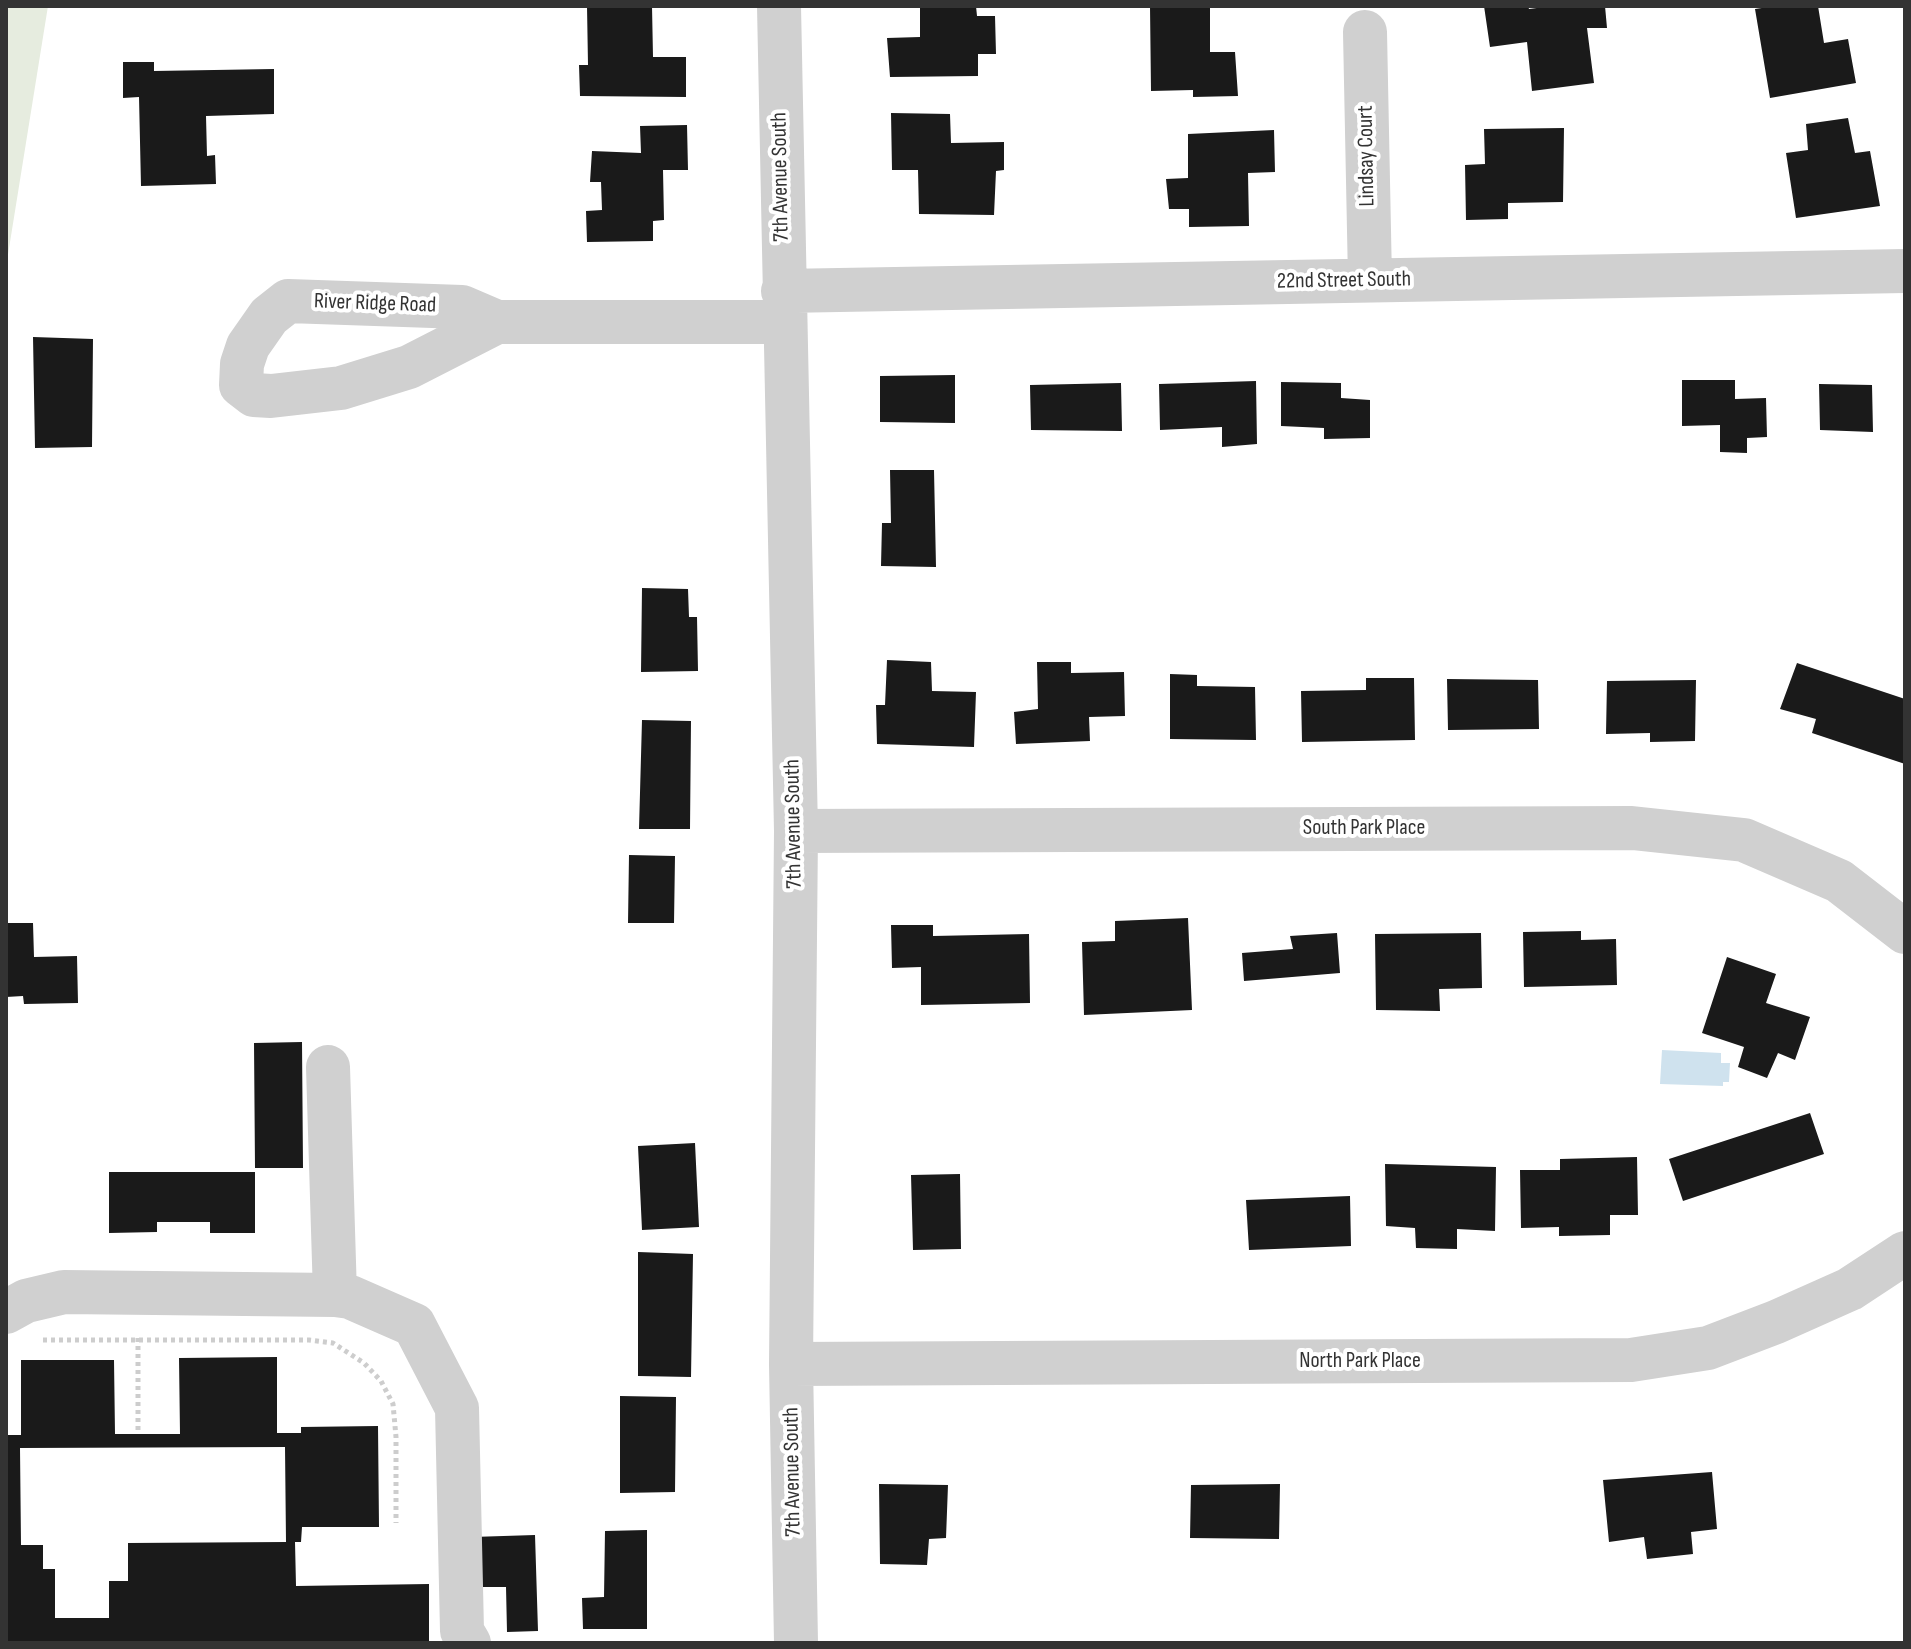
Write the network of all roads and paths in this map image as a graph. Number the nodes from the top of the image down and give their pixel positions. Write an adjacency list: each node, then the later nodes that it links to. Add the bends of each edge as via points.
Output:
1 (779, 6): 5 (street, 7th Avenue South)
2 (1365, 32): 4 (street, Lindsay Court)
3 (1905, 271): 4 (street, 22nd Street South)
4 (1370, 280): 5 (street, 22nd Street South)
5 (783, 306): 6 (street, River Ridge Road); 7 (street, 7th Avenue South)
6 (497, 322): 6 (street, River Ridge Road, via 462,307 288,301 269,316 248,346 241,385 254,395 271,396 341,388 409,367)
7 (796, 831): 8 (street, South Park Place, via 1632,828 1744,840 1839,881); 15 (street, 7th Avenue South)
8 (1905, 932)
9 (328, 1067): 12 (street)
10 (1905, 1253): 15 (street, North Park Place, via 1850,1289 1776,1322 1708,1348 1631,1360)
11 (137, 1293): 12 (street); 13 (street, via 64,1292 26,1301); 14 (path)
12 (335, 1295): 18 (street, via 414,1325 457,1408)
13 (21, 1326): 14 (path)
14 (138, 1340): 16 (path); 17 (path, via 309,1340 333,1343 364,1363 393,1404)
15 (791, 1364): 19 (street, 7th Avenue South)
16 (138, 1434)
17 (396, 1523)
18 (463, 1639)
19 (796, 1643)

